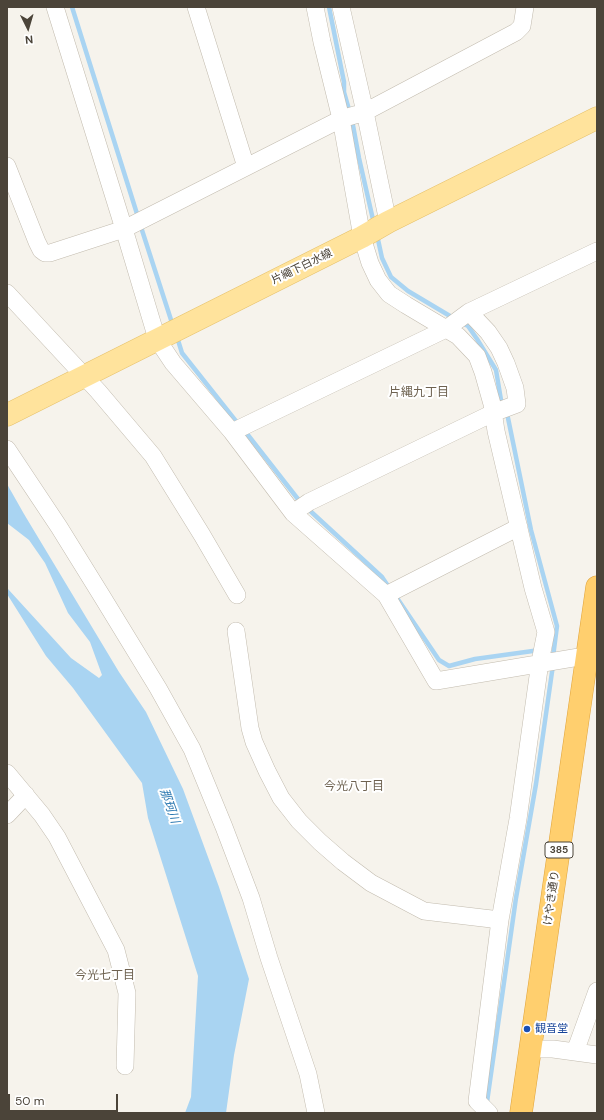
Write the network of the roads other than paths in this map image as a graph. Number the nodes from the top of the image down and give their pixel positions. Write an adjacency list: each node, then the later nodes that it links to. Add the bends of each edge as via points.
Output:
1 (55, 7): 12 (street)
2 (196, 7): 10 (street)
3 (315, 7): 7 (street)
4 (341, 7): 6 (street)
5 (525, 7): 6 (street, via 522,26 516,32)
6 (365, 112): 7 (street); 11 (street)
7 (341, 118): 10 (street); 13 (street)
8 (597, 118): 11 (main road, 片繩下白水線)
9 (7, 166): 12 (street, via 37,242 45,253)
10 (246, 167): 12 (street)
11 (388, 222): 13 (main road, 片繩下白水線)
12 (124, 229): 18 (street)
13 (362, 237): 17 (street, via 378,280 389,294); 18 (main road, 片繩下白水線)
14 (597, 250): 16 (street)
15 (7, 293): 19 (street)
16 (469, 312): 17 (street); 20 (street, via 499,348 515,388 517,404)
17 (446, 329): 20 (street, via 458,336 477,356); 22 (street)
18 (157, 339): 19 (main road, 片繩下白水線); 22 (street, via 173,363)
19 (84, 377): 21 (main road, 片繩下白水線); 27 (street, via 154,456)
20 (493, 413): 24 (street, via 309,502); 25 (street)
21 (7, 415)
22 (232, 432): 24 (street)
23 (7, 449): 41 (street, via 104,598 192,749 250,898 308,1074)
24 (293, 513): 28 (street)
25 (519, 527): 28 (street); 31 (street, via 546,632)
26 (597, 587): 30 (highway, けやき通り / 385)
27 (237, 595)
28 (386, 595): 31 (street, via 436,681)
29 (236, 631): 35 (street, via 254,742 281,798 299,821 365,879 417,908)
30 (592, 654): 31 (street); 37 (highway, けやき通り / 385)
31 (540, 662): 35 (street, via 518,819)
32 (7, 773): 33 (street)
33 (26, 796): 34 (street); 40 (street, via 57,837 116,950 127,993)
34 (7, 815)
35 (500, 920): 42 (street, via 477,1101)
36 (597, 991): 38 (street)
37 (530, 1049): 38 (street); 43 (highway, けやき通り / 385)
38 (576, 1052): 39 (street)
39 (597, 1055)
40 (125, 1066)
41 (316, 1113)
42 (489, 1113)
43 (521, 1113)

